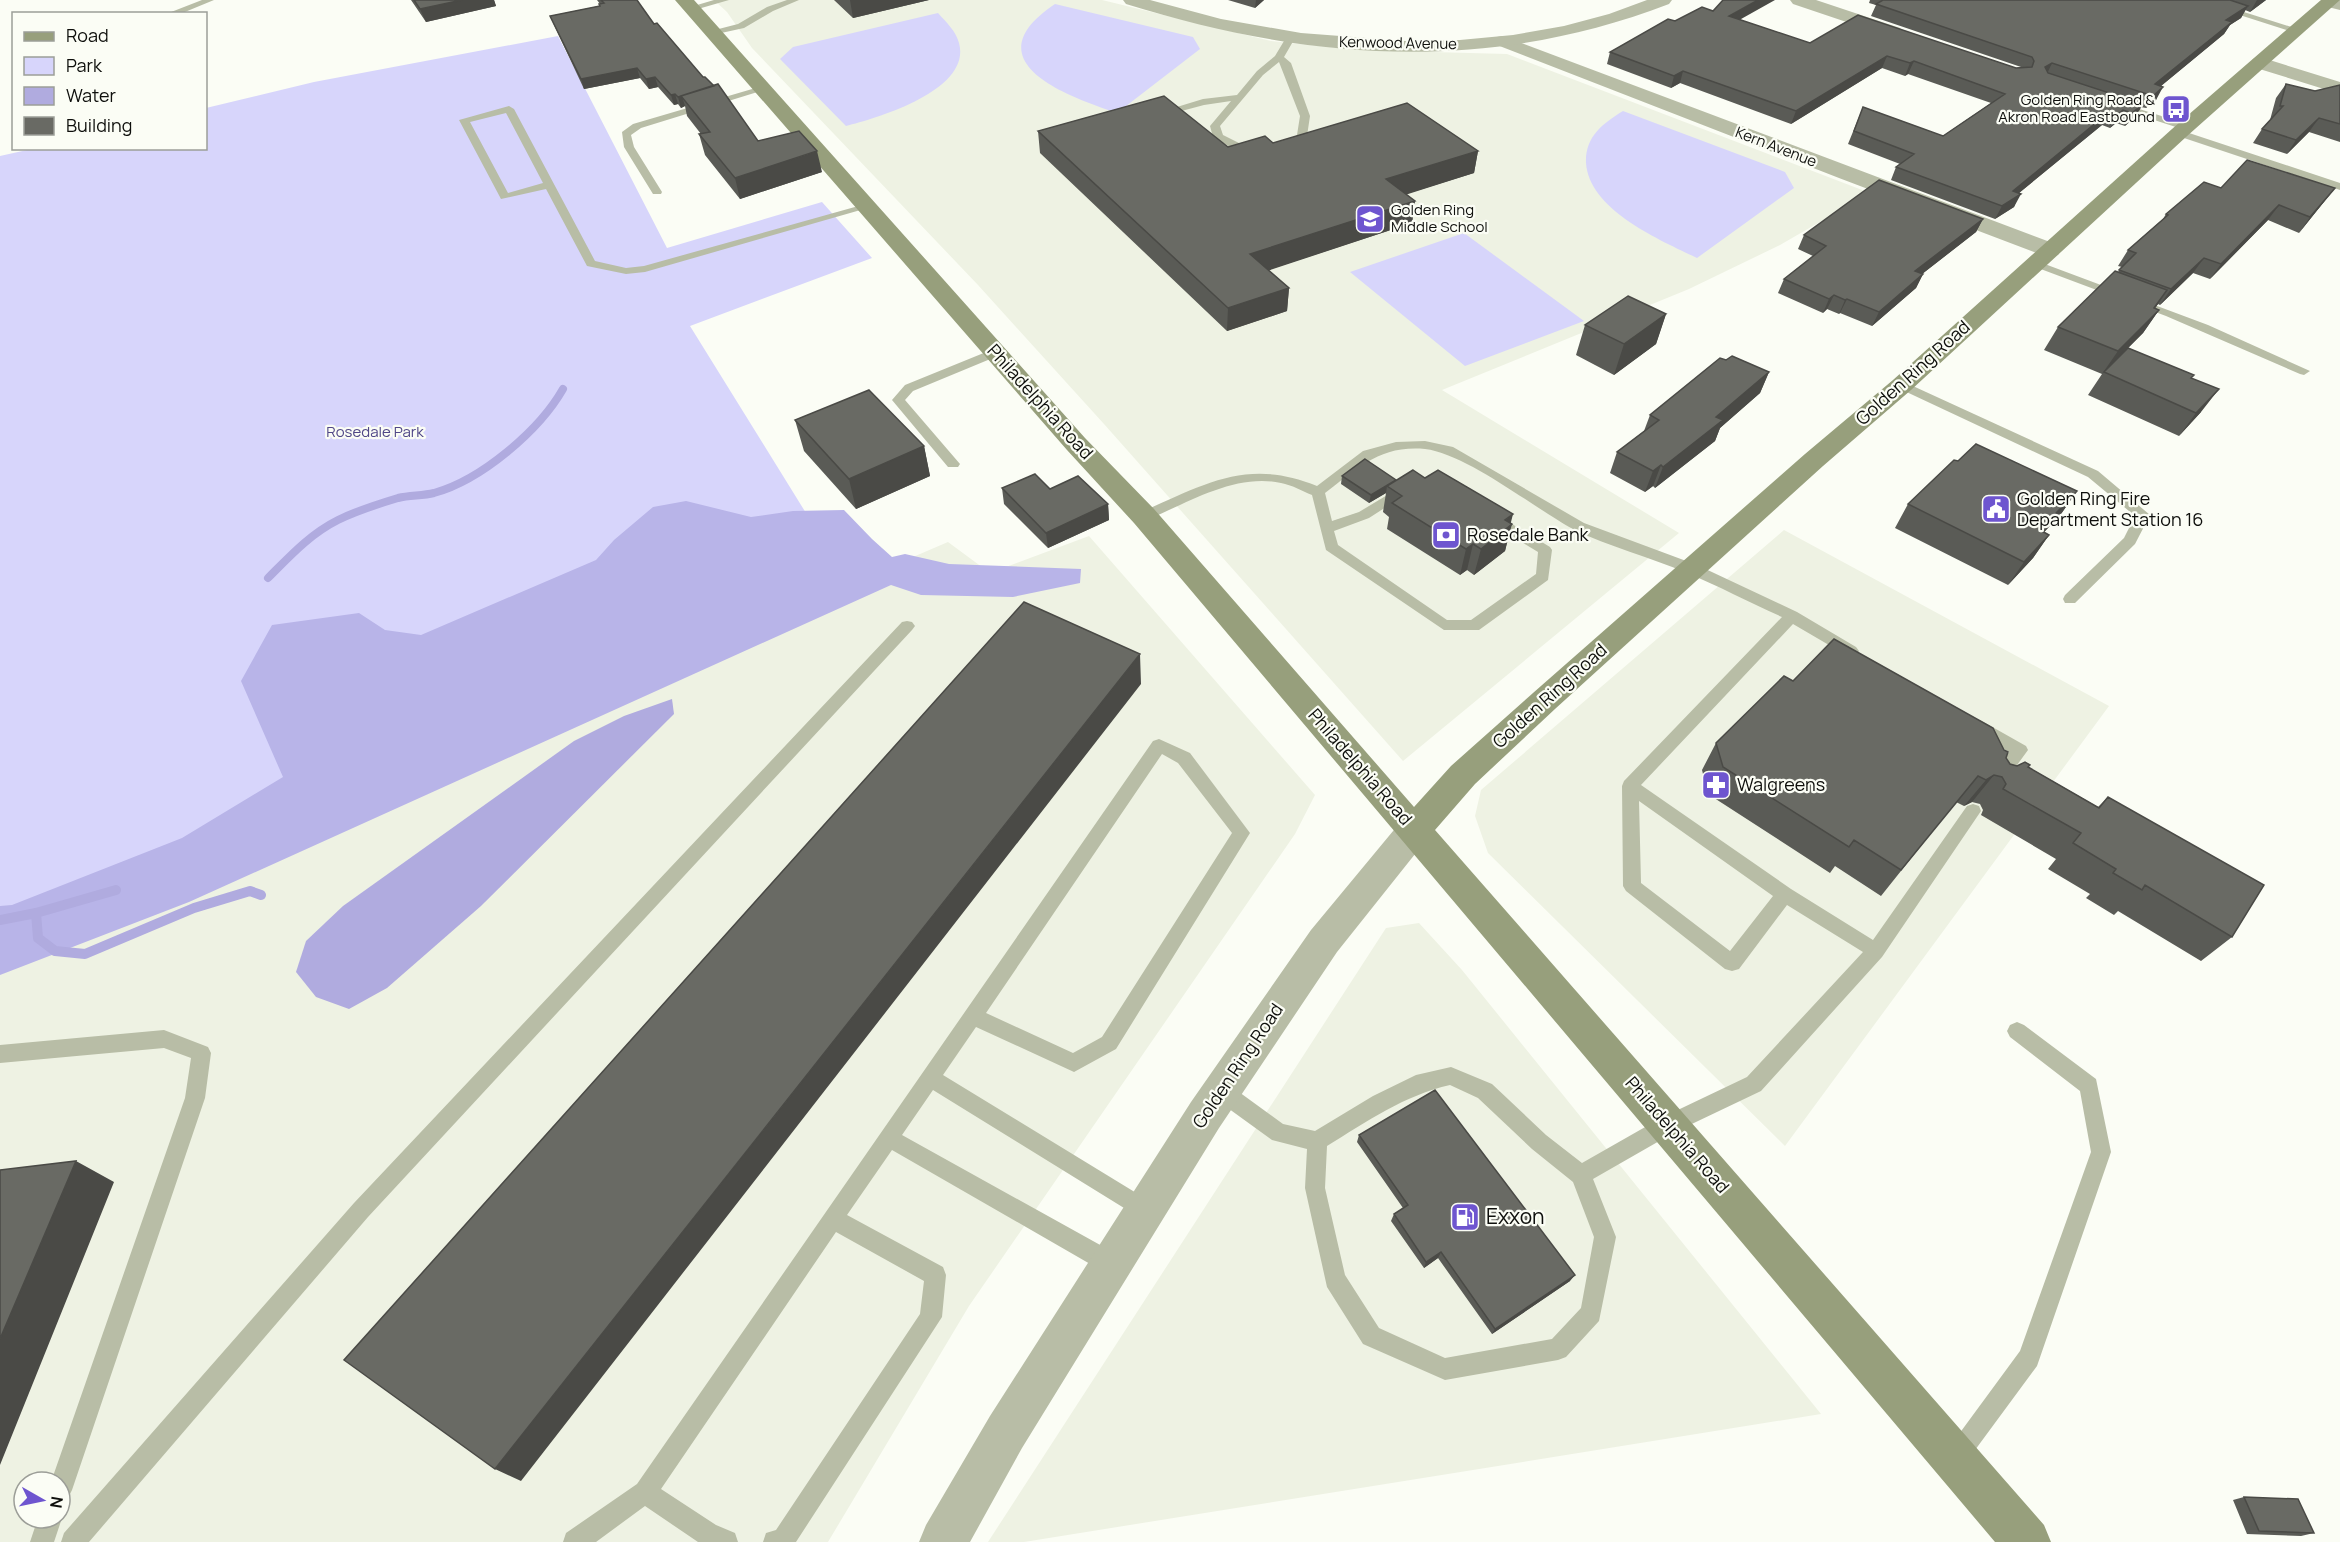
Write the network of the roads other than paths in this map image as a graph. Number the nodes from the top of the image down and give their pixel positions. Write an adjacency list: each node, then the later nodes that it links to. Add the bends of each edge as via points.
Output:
1 (210, 0): 10 (lane)
2 (725, 0): 9 (lane)
3 (795, 0): 12 (lane, via 741,26)
4 (1132, 0): 13 (street, Kenwood Avenue, via 1228,27)
5 (1663, 0): 15 (street, Kenwood Avenue, via 1610,19)
6 (1799, 0): 14 (street)
7 (2197, 0): 11 (lane)
8 (2334, 3): 11 (main road, Golden Ring Road)
9 (688, 4): 12 (main road, Philadelphia Road)
10 (176, 12)
11 (2299, 31): 17 (main road, Golden Ring Road)
12 (712, 32): 19 (main road, Philadelphia Road)
13 (1290, 38): 15 (street, Kenwood Avenue, via 1380,45); 16 (lane)
14 (1910, 38)
15 (1503, 42): 28 (street, Kern Avenue)
16 (1279, 58): 20 (lane); 20 (lane, via 1286,63 1305,116 1302,136 1288,147 1262,151 1236,146 1218,137 1215,126)
17 (2260, 63): 18 (street); 23 (main road, Golden Ring Road)
18 (2340, 88)
19 (762, 89): 26 (lane, via 637,126 627,134 629,147); 27 (main road, Philadelphia Road)
20 (1240, 97): 22 (lane)
21 (2110, 102): 23 (lane)
22 (1147, 117)
23 (2182, 130): 25 (lane); 28 (main road, Golden Ring Road)
24 (549, 185): 24 (lane, via 505,197 464,120 509,109); 27 (lane, via 591,264 626,272)
25 (2340, 186)
26 (657, 192)
27 (866, 207): 29 (main road, Philadelphia Road)
28 (2042, 256): 30 (lane, via 2108,289); 31 (main road, Golden Ring Road)
29 (996, 352): 32 (lane, via 909,388 898,400); 36 (main road, Philadelphia Road)
30 (2304, 371)
31 (1902, 385): 38 (main road, Golden Ring Road); 39 (lane, via 2093,474 2143,515 2130,541)
32 (952, 464)
33 (1413, 485): 37 (lane, via 1364,515)
34 (1318, 492): 36 (lane, via 1280,478 1252,477 1221,484); 37 (lane); 38 (lane, via 1368,454 1425,445 1448,450 1479,466 1579,526)
35 (1478, 510): 37 (lane, via 1545,550 1543,576 1474,626 1444,625 1331,547)
36 (1144, 516): 47 (main road, Philadelphia Road)
37 (1328, 528)
38 (1692, 569): 40 (lane); 47 (main road, Golden Ring Road, via 1463,776)
39 (2070, 599)
40 (1792, 616): 42 (lane); 45 (lane)
41 (907, 626): 65 (lane, via 361,1210)
42 (1862, 657)
43 (1971, 721): 44 (lane, via 2020,750)
44 (1994, 784)
45 (1630, 786): 48 (lane); 48 (lane, via 1632,886 1732,963)
46 (1973, 811): 49 (lane)
47 (1414, 829): 54 (street, Golden Ring Road, via 1324,941); 55 (main road, Philadelphia Road)
48 (1785, 894): 49 (lane)
49 (1876, 951): 55 (lane, via 1754,1084)
50 (973, 1016): 50 (lane, via 1074,1063 1109,1043 1241,833 1184,758 1159,746); 53 (lane)
51 (2017, 1031): 62 (lane, via 2089,1086 2101,1152 2029,1358)
52 (0, 1054): 63 (lane, via 164,1039 201,1053 195,1098)
53 (930, 1078): 56 (lane); 59 (lane)
54 (1221, 1090): 57 (lane, via 1279,1133); 59 (street, Golden Ring Road)
55 (1668, 1125): 58 (lane); 62 (main road, Philadelphia Road)
56 (889, 1138): 60 (lane); 61 (lane)
57 (1317, 1141): 58 (lane, via 1423,1082 1451,1076 1485,1091 1539,1142); 58 (lane, via 1315,1188 1335,1279 1371,1336 1445,1370 1558,1349 1591,1313 1605,1237)
58 (1581, 1174)
59 (1144, 1209): 61 (street, Golden Ring Road)
60 (833, 1219): 64 (lane); 68 (lane, via 935,1275 931,1317 783,1540)
61 (1112, 1264): 69 (street, Golden Ring Road, via 1006,1432)
62 (1955, 1458): 70 (main road, Philadelphia Road)
63 (67, 1470)
64 (645, 1492): 66 (lane); 67 (lane, via 707,1534)
65 (73, 1542)
66 (575, 1542)
67 (726, 1542)
68 (775, 1542)
69 (943, 1542)
70 (2027, 1542)

